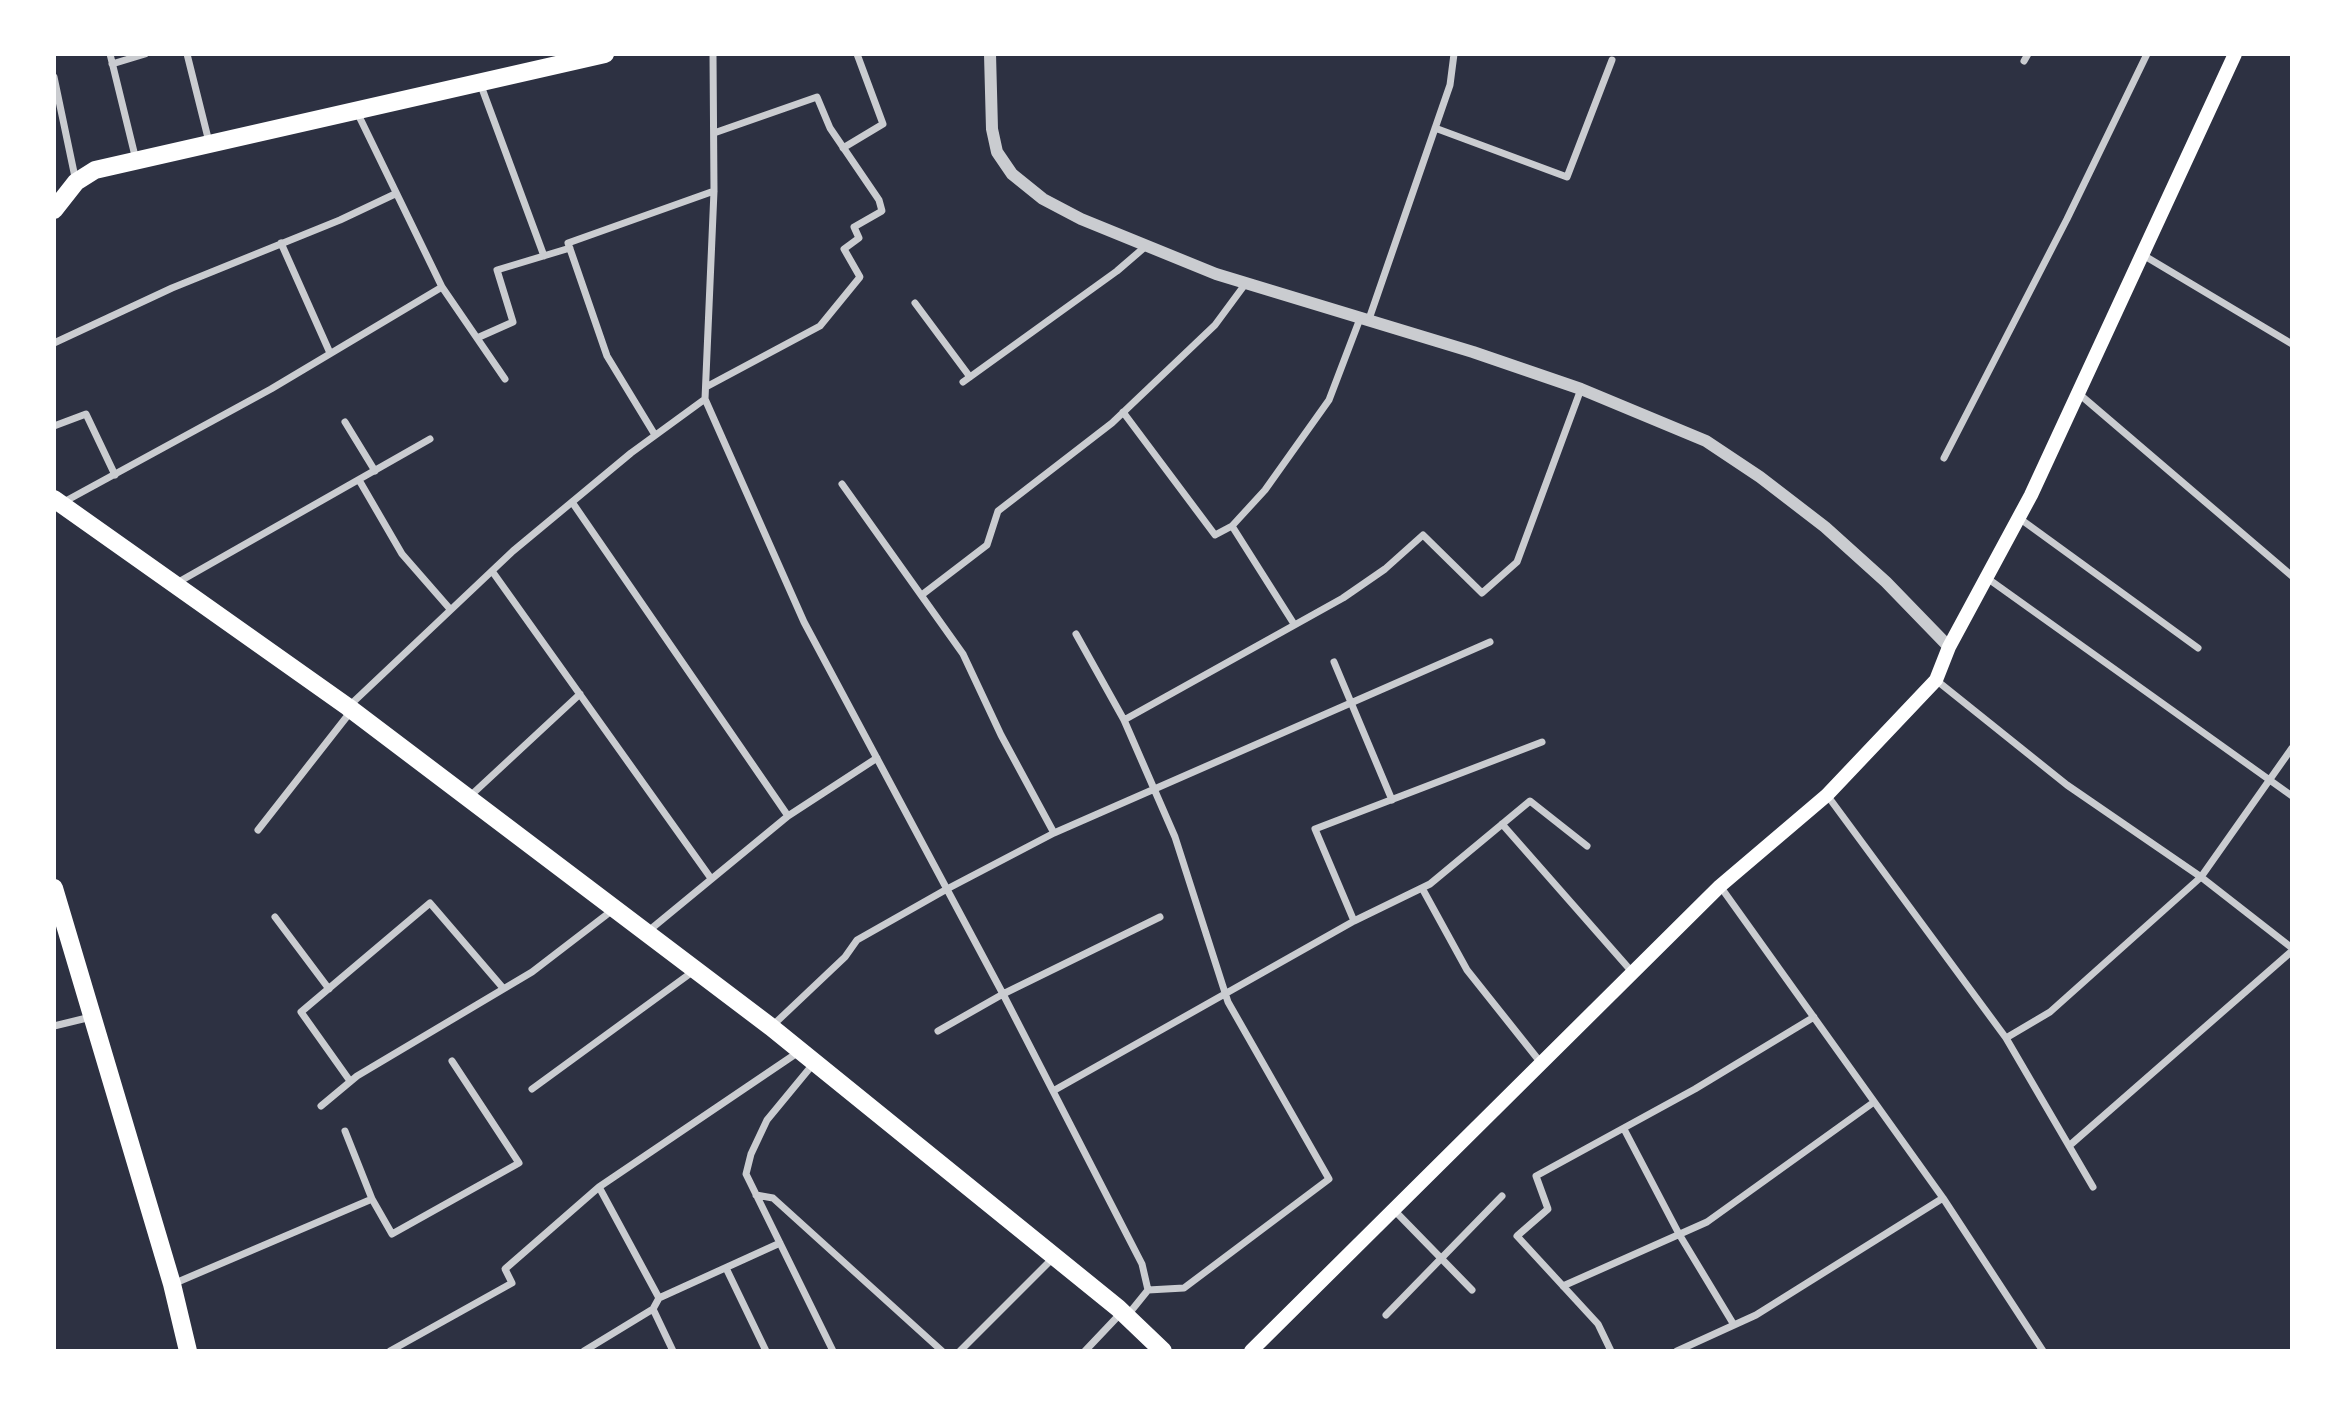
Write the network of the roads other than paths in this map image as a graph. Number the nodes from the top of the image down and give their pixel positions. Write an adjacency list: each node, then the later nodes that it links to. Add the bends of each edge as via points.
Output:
1 (110, 54): 12 (street)
2 (145, 54): 12 (street)
3 (187, 54): 18 (street)
4 (605, 54): 14 (main road)
5 (713, 54): 17 (street)
6 (857, 54): 19 (street, via 883,124)
7 (990, 54): 26 (street, via 992,129 997,152 1012,174 1043,199)
8 (1454, 54): 16 (street, via 1450,85)
9 (2147, 54): 50 (street)
10 (2235, 54): 28 (main road)
11 (1612, 60): 16 (street, via 1567,177)
12 (112, 64): 20 (street)
13 (54, 76): 21 (street)
14 (480, 83): 15 (main road); 29 (street)
15 (356, 110): 18 (main road); 23 (street)
16 (1435, 128): 33 (street)
17 (714, 133): 19 (street, via 817,97); 22 (street)
18 (210, 143): 20 (main road)
19 (843, 148): 41 (street, via 882,211 854,227 859,238 844,249 860,277 820,326)
20 (136, 161): 21 (main road, via 95,170)
21 (76, 182): 24 (main road)
22 (714, 191): 27 (street, via 568,243); 41 (street)
23 (395, 194): 25 (street); 31 (street)
24 (54, 210)
25 (282, 243): 35 (street); 37 (street)
26 (1147, 246): 30 (street); 38 (street)
27 (570, 248): 29 (street); 48 (street, via 607,356)
28 (2143, 255): 36 (street); 43 (main road)
29 (544, 256): 34 (street, via 497,270 513,322)
30 (1247, 283): 33 (street); 45 (street, via 1215,325)
31 (442, 287): 34 (street); 37 (street)
32 (915, 303): 38 (street)
33 (1365, 317): 42 (street); 58 (street, via 1329,400 1265,490)
34 (477, 338): 39 (street)
35 (54, 343)
36 (2292, 344)
37 (330, 353): 52 (street)
38 (971, 377): 40 (street)
39 (505, 379)
40 (963, 382)
41 (706, 387): 44 (street)
42 (1581, 389): 65 (street, via 1517,562 1482,593 1423,535 1385,569); 68 (street, via 1706,441 1760,477 1845,545)
43 (2078, 393): 57 (main road); 60 (street)
44 (705, 399): 48 (street); 78 (street, via 804,622)
45 (1124, 412): 58 (street, via 1215,536); 63 (street, via 998,511 987,545)
46 (345, 422): 51 (street)
47 (54, 426): 52 (street, via 86,414)
48 (655, 435): 56 (street)
49 (430, 439): 51 (street)
50 (1944, 458)
51 (375, 471): 53 (street)
52 (115, 475): 55 (street)
53 (359, 480): 62 (street); 64 (street, via 402,554)
54 (842, 484): 63 (street)
55 (58, 501): 62 (main road)
56 (572, 502): 59 (street); 85 (street)
57 (2019, 518): 61 (main road); 69 (street)
58 (1232, 526): 65 (street)
59 (492, 570): 64 (street); 72 (street)
60 (2292, 576)
61 (1987, 578): 68 (main road); 79 (street)
62 (175, 584): 74 (main road)
63 (923, 594): 88 (street, via 963,654)
64 (450, 609): 74 (street)
65 (1294, 624): 75 (street)
66 (1076, 634): 75 (street)
67 (1490, 642): 73 (street)
68 (1950, 647): 71 (main road)
69 (2198, 648)
70 (1334, 662): 73 (street)
71 (1936, 680): 81 (main road); 91 (street, via 2067,785)
72 (580, 694): 83 (street); 90 (street)
73 (1354, 703): 80 (street); 84 (street)
74 (350, 708): 83 (main road); 87 (street)
75 (1124, 720): 80 (street)
76 (1542, 742): 84 (street)
77 (2292, 748): 79 (street)
78 (877, 758): 85 (street); 95 (street)
79 (2269, 780): 82 (street); 91 (street)
80 (1154, 789): 88 (street); 106 (street, via 1175,837)
81 (1827, 795): 92 (main road); 113 (street)
82 (2292, 796)
83 (468, 798): 96 (main road)
84 (1392, 800): 99 (street, via 1315,829)
85 (788, 816): 90 (street)
86 (1502, 824): 89 (street, via 1530,801); 94 (street); 103 (street)
87 (258, 830)
88 (1054, 833): 95 (street)
89 (1587, 846)
90 (710, 877): 100 (street)
91 (2201, 877): 101 (street); 113 (street, via 2050,1012)
92 (1720, 886): 103 (main road); 109 (street)
93 (54, 888): 108 (main road)
94 (1422, 888): 99 (street); 116 (street, via 1467,970)
95 (947, 889): 107 (street); 111 (street, via 857,940)
96 (615, 909): 100 (main road); 104 (street, via 532,972)
97 (275, 917): 105 (street)
98 (1160, 918): 107 (street)
99 (1354, 921): 106 (street)
100 (646, 933): 102 (main road)
101 (2292, 949): 124 (street)
102 (695, 970): 111 (main road); 118 (street)
103 (1633, 973): 116 (main road)
104 (503, 988): 105 (street, via 430,902); 117 (street)
105 (329, 989): 117 (street, via 301,1012)
106 (1225, 993): 119 (street); 139 (street, via 1329,1179 1184,1288)
107 (1003, 994): 112 (street); 119 (street)
108 (92, 1017): 110 (street); 137 (main road)
109 (1814, 1017): 120 (street); 122 (street)
110 (54, 1026)
111 (771, 1027): 114 (main road)
112 (938, 1031)
113 (2006, 1038): 124 (street)
114 (807, 1057): 126 (street); 127 (street, via 751,1154 746,1174); 134 (main road)
115 (452, 1060): 130 (street, via 519,1163 392,1234)
116 (1541, 1063): 131 (main road)
117 (350, 1081): 121 (street)
118 (532, 1089)
119 (1053, 1091): 139 (street, via 1142,1264)
120 (1874, 1102): 129 (street); 132 (street, via 1706,1222)
121 (321, 1106)
122 (1624, 1129): 132 (street); 138 (street, via 1536,1176 1548,1209 1517,1236)
123 (345, 1130): 130 (street)
124 (2069, 1146): 125 (street)
125 (2094, 1186)
126 (598, 1187): 141 (street); 147 (street, via 505,1269 512,1283)
127 (756, 1195): 133 (street); 152 (street, via 773,1198)
128 (1502, 1196): 135 (street)
129 (1943, 1198): 145 (street); 159 (street)
130 (372, 1199): 137 (street)
131 (1393, 1209): 135 (street); 156 (main road)
132 (1679, 1234): 138 (street); 145 (street)
133 (780, 1243): 136 (street); 151 (street)
134 (1055, 1256): 143 (main road); 153 (street)
135 (1441, 1258): 140 (street); 144 (street)
136 (726, 1268): 141 (street); 150 (street)
137 (172, 1284): 146 (main road)
138 (1563, 1286): 157 (street, via 1598,1324)
139 (1148, 1290): 143 (street)
140 (1472, 1290)
141 (659, 1298): 142 (street)
142 (653, 1309): 148 (street); 149 (street)
143 (1125, 1314): 154 (street); 155 (main road)
144 (1386, 1315)
145 (1734, 1325): 158 (street)
146 (188, 1351)
147 (390, 1351)
148 (584, 1351)
149 (673, 1351)
150 (766, 1351)
151 (833, 1351)
152 (942, 1351)
153 (960, 1351)
154 (1085, 1351)
155 (1163, 1351)
156 (1251, 1351)
157 (1611, 1351)
158 (1677, 1351)
159 (2043, 1351)

